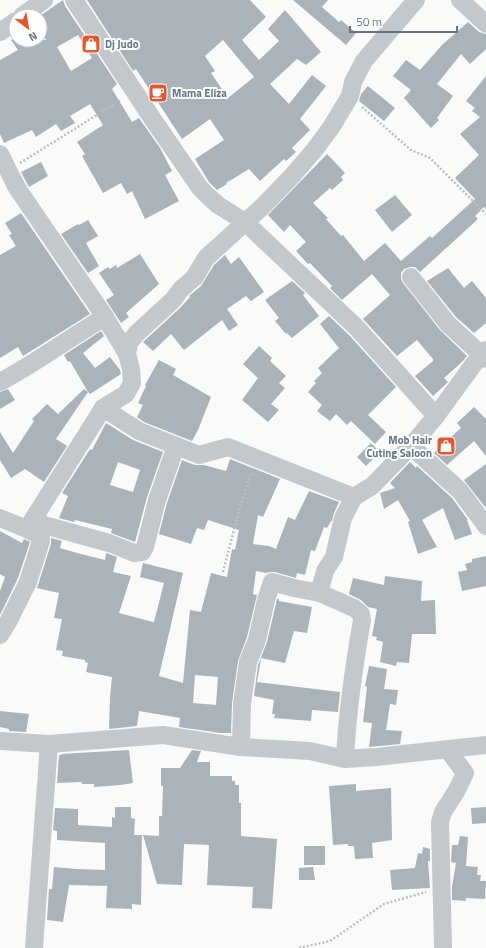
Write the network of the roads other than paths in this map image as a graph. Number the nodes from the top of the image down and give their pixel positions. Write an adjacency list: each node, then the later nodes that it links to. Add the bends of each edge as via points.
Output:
1 (44, 0): 5 (street)
2 (74, 0): 8 (street, via 200,188 218,205)
3 (416, 0): 8 (street, via 364,61 353,82 350,96 316,148 292,176)
4 (460, 0): 6 (street)
5 (33, 8)
6 (486, 24)
7 (0, 154): 10 (street, via 17,188)
8 (245, 222): 11 (street, via 206,258 194,278 136,334 129,342); 15 (street, via 356,328)
9 (411, 277): 12 (street, via 448,324)
10 (105, 317): 11 (street); 13 (street)
11 (127, 354): 14 (street, via 132,383 126,394)
12 (484, 354): 15 (street)
13 (0, 382)
14 (103, 408): 16 (street, via 139,431); 20 (street)
15 (436, 416): 17 (street)
16 (176, 446): 18 (street, via 199,456 228,447); 20 (street, via 142,552 134,553 109,543)
17 (411, 446): 18 (street, via 372,486); 21 (street, via 460,490)
18 (354, 497): 22 (street, via 343,518 334,557 325,571)
19 (0, 518): 20 (street)
20 (30, 526): 23 (street, via 40,536 41,541 28,582)
21 (486, 526)
22 (320, 593): 27 (street, via 272,582 257,640 248,662 242,704); 29 (street, via 354,608 361,614 362,620 354,663)
23 (0, 635)
24 (0, 741): 25 (street)
25 (49, 744): 27 (street, via 163,735); 30 (street)
26 (486, 745): 28 (street)
27 (241, 747): 29 (street, via 310,751)
28 (448, 750): 29 (street); 31 (street, via 465,773 440,822)
29 (345, 759)
30 (34, 948)
31 (442, 948)

